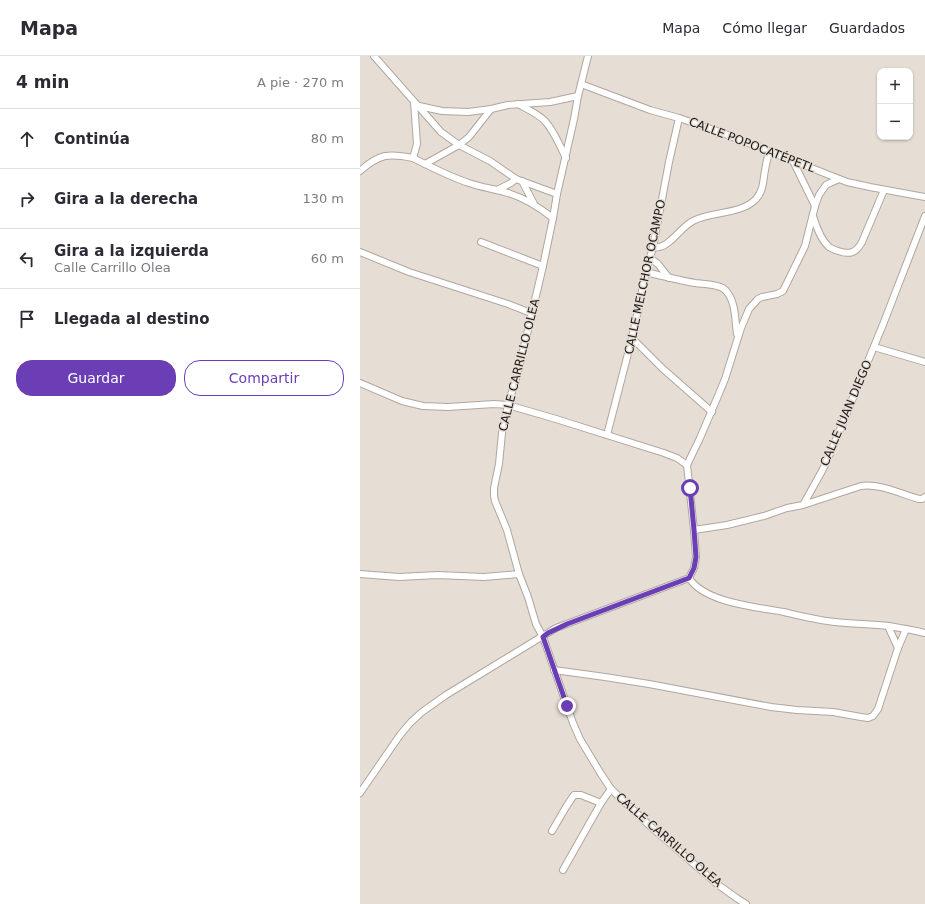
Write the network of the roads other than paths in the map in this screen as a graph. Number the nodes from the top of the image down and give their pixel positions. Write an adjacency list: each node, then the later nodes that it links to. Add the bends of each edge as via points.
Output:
1 (374, 56): 5 (street)
2 (588, 56): 3 (street, CALLE CARRILLO OLEA)
3 (580, 84): 4 (street, CALLE CARRILLO OLEA); 8 (street, CALLE POPOCATÉPETL)
4 (578, 96): 6 (street, via 550,102); 12 (street, CALLE CARRILLO OLEA)
5 (416, 104): 7 (street, via 433,110 453,112); 9 (street, via 441,132); 11 (street, via 417,144)
6 (518, 104): 7 (street); 12 (street, via 545,122)
7 (491, 109): 9 (street, via 469,137)
8 (679, 118): 10 (street, CALLE POPOCATÉPETL); 28 (street, CALLE MELCHOR OCAMPO)
9 (459, 145): 14 (street); 17 (street)
10 (769, 151): 13 (street, CALLE POPOCATÉPETL); 28 (street, via 762,187 755,200 726,213 691,221 668,243)
11 (413, 158): 14 (street); 15 (street, via 384,156 372,161)
12 (566, 158): 20 (street, CALLE CARRILLO OLEA)
13 (793, 161): 16 (street, CALLE POPOCATÉPETL); 23 (street)
14 (425, 164): 18 (street, via 468,183)
15 (360, 171)
16 (839, 179): 19 (street, CALLE POPOCATÉPETL); 23 (street, via 826,185)
17 (519, 180): 18 (street); 20 (street); 22 (street)
18 (497, 190): 22 (street)
19 (884, 190): 21 (street, CALLE POPOCATÉPETL); 24 (street, via 862,242 854,252 847,253 830,247 822,237)
20 (557, 194): 26 (street, CALLE CARRILLO OLEA)
21 (925, 197)
22 (534, 204): 26 (street)
23 (815, 206): 24 (street)
24 (813, 216): 36 (street, via 805,246 786,287 778,294 762,297 754,303 745,317)
25 (925, 216): 37 (street, CALLE JUAN DIEGO)
26 (554, 218): 31 (street, CALLE CARRILLO OLEA)
27 (481, 242): 31 (street)
28 (653, 247): 30 (street, CALLE MELCHOR OCAMPO)
29 (360, 252): 34 (street, via 409,272)
30 (650, 258): 32 (street, CALLE MELCHOR OCAMPO); 33 (street)
31 (543, 266): 34 (street, CALLE CARRILLO OLEA)
32 (646, 272): 33 (street); 35 (street, CALLE MELCHOR OCAMPO)
33 (669, 278): 36 (street, via 713,285 726,290 735,313)
34 (531, 313): 40 (street, CALLE CARRILLO OLEA)
35 (632, 338): 41 (street); 42 (street, CALLE MELCHOR OCAMPO)
36 (738, 338): 41 (street)
37 (874, 347): 38 (street); 45 (street, CALLE JUAN DIEGO, via 827,460)
38 (925, 362)
39 (360, 383): 40 (street, via 402,401 423,406)
40 (508, 405): 42 (street); 48 (street, CALLE CARRILLO OLEA, via 494,496)
41 (712, 412): 43 (street)
42 (607, 435): 43 (street, via 664,453)
43 (687, 465): 46 (street)
44 (925, 497): 45 (street, via 922,499 867,485)
45 (803, 505): 46 (street, via 727,525)
46 (694, 530): 49 (street, via 695,562)
47 (360, 574): 48 (street, via 399,577 484,577)
48 (520, 574): 53 (street, CALLE CARRILLO OLEA, via 536,624)
49 (689, 578): 50 (street, via 704,591 738,604 833,622); 53 (street, via 567,624)
50 (888, 626): 51 (street); 54 (street)
51 (906, 629): 52 (street); 54 (street)
52 (925, 633)
53 (543, 637): 55 (street, CALLE CARRILLO OLEA); 57 (street, via 422,712 400,735)
54 (898, 648): 55 (street, via 878,709 868,718 833,712 797,710)
55 (554, 670): 56 (street, CALLE CARRILLO OLEA, via 580,738)
56 (611, 789): 58 (street); 61 (street, CALLE CARRILLO OLEA, via 711,879)
57 (360, 793)
58 (601, 803): 59 (street, via 574,795); 60 (street)
59 (552, 831)
60 (563, 870)
61 (746, 904)

